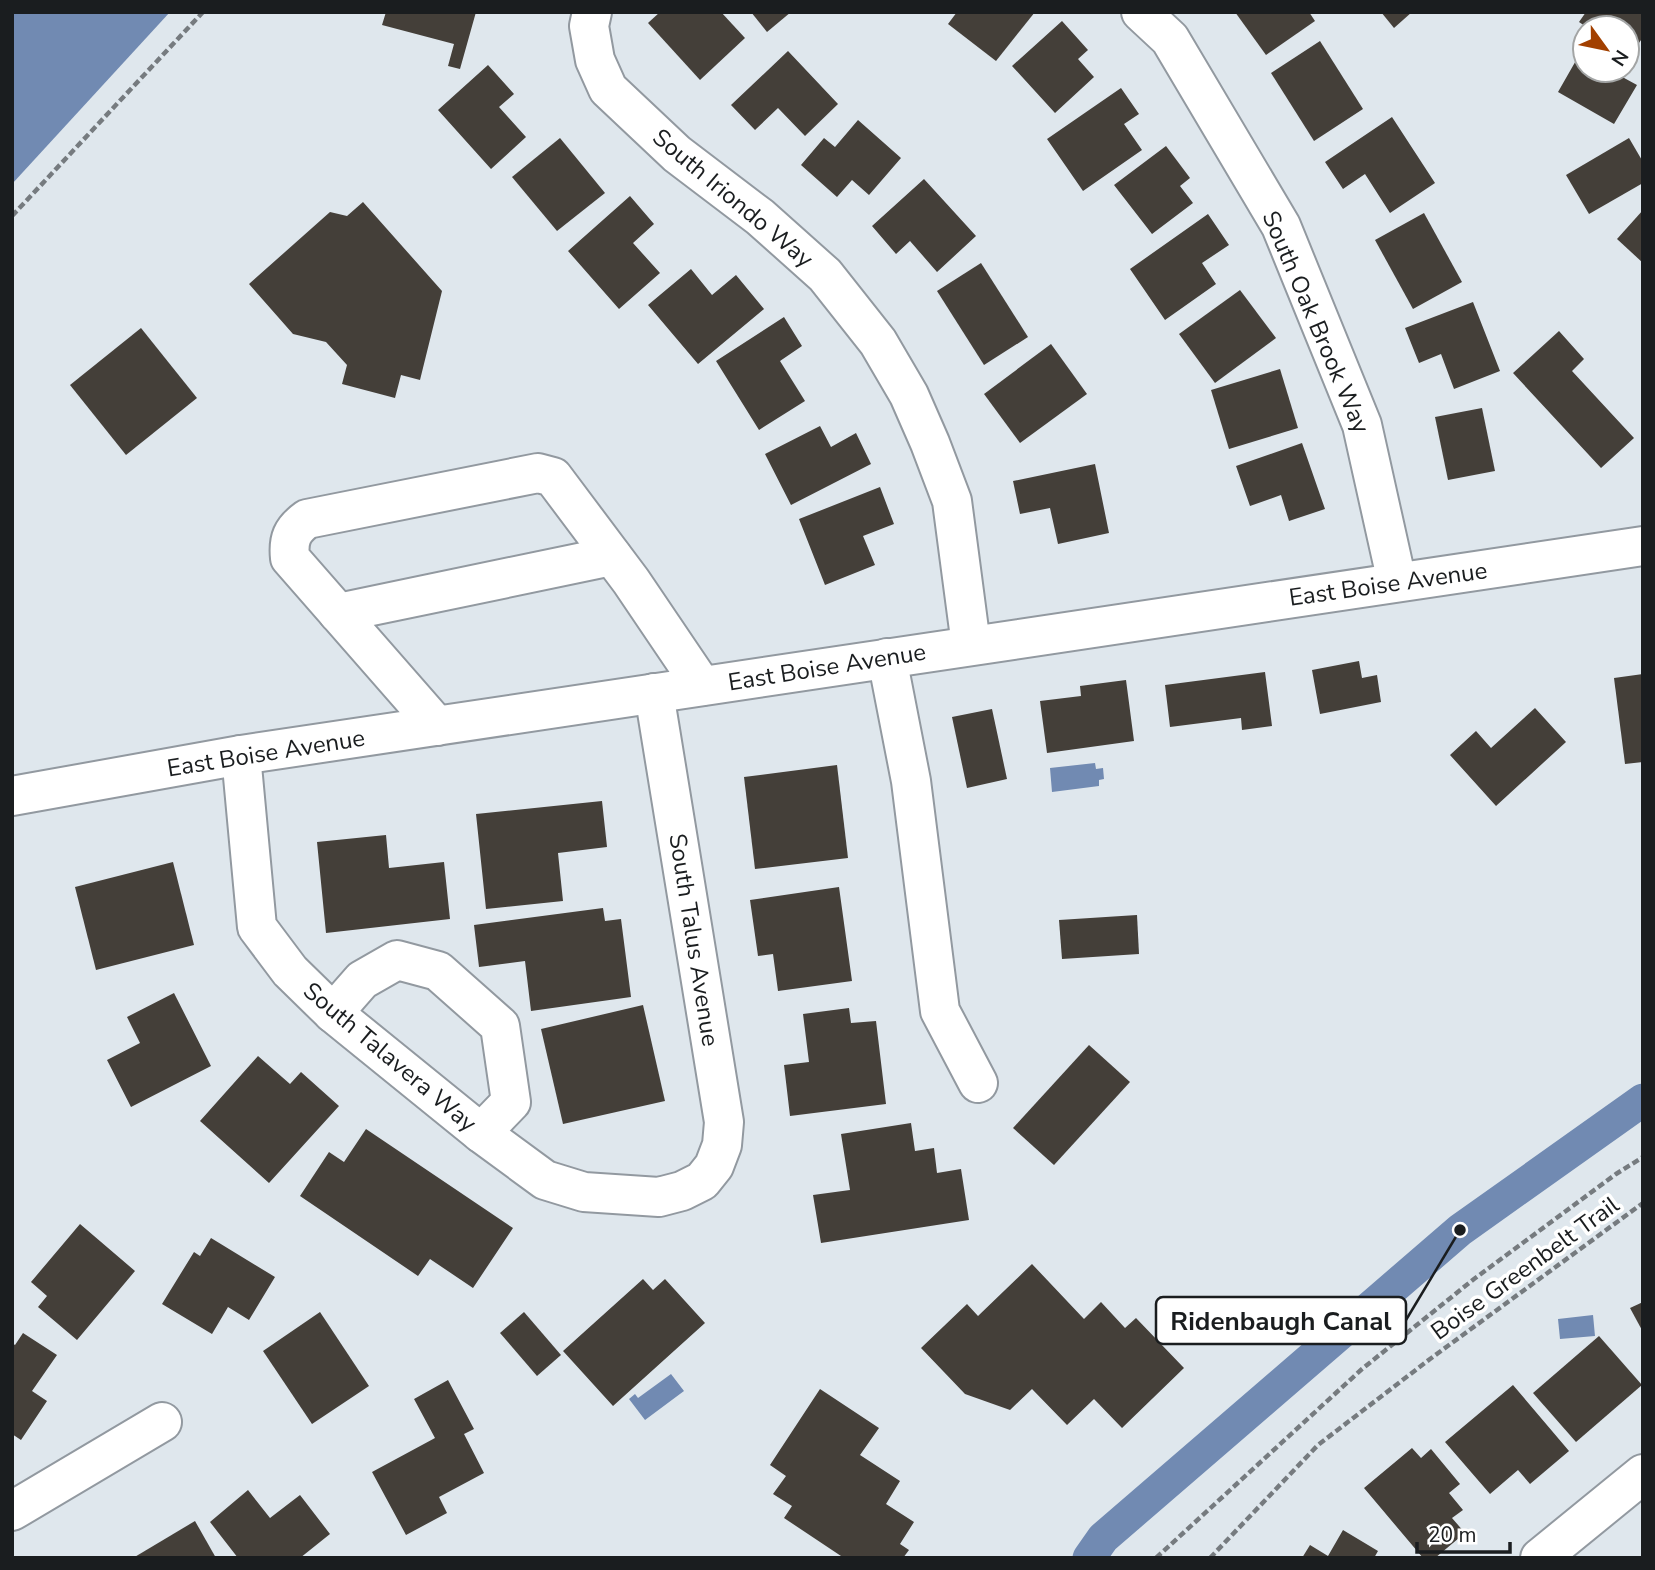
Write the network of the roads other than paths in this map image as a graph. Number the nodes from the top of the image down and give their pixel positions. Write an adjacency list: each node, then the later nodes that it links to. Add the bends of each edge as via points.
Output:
1 (1142, 12): 5 (street, South Oak Brook Way, via 1170,40 1281,226 1362,425)
2 (591, 19): 7 (street, South Iriondo Way, via 595,60 608,89 677,155 760,217 825,275 878,342 909,395 952,501)
3 (1643, 546): 5 (street, East Boise Avenue)
4 (612, 556): 6 (street); 6 (street, via 561,486 553,477 538,472 307,519 295,528 289,542 290,558); 9 (street)
5 (1397, 582): 7 (street, East Boise Avenue)
6 (338, 613): 11 (street)
7 (971, 646): 8 (street, East Boise Avenue)
8 (887, 659): 9 (street, East Boise Avenue); 15 (street, via 911,781 940,1011)
9 (702, 686): 10 (street, East Boise Avenue)
10 (654, 693): 11 (street, East Boise Avenue); 17 (street, South Talus Avenue, via 724,1122 722,1145)
11 (437, 726): 12 (street, East Boise Avenue)
12 (241, 755): 13 (street, East Boise Avenue); 14 (street, South Talavera Way, via 257,927 290,971)
13 (12, 796)
14 (333, 1013): 16 (street, South Talavera Way); 16 (street, via 362,980 397,960 438,971 500,1026 511,1102)
15 (978, 1083)
16 (481, 1133): 17 (street, South Talavera Way, via 545,1180 584,1192 659,1197)
17 (702, 1181)
18 (162, 1422): 20 (street)
19 (1643, 1474): 21 (street)
20 (12, 1511)
21 (1540, 1558)

